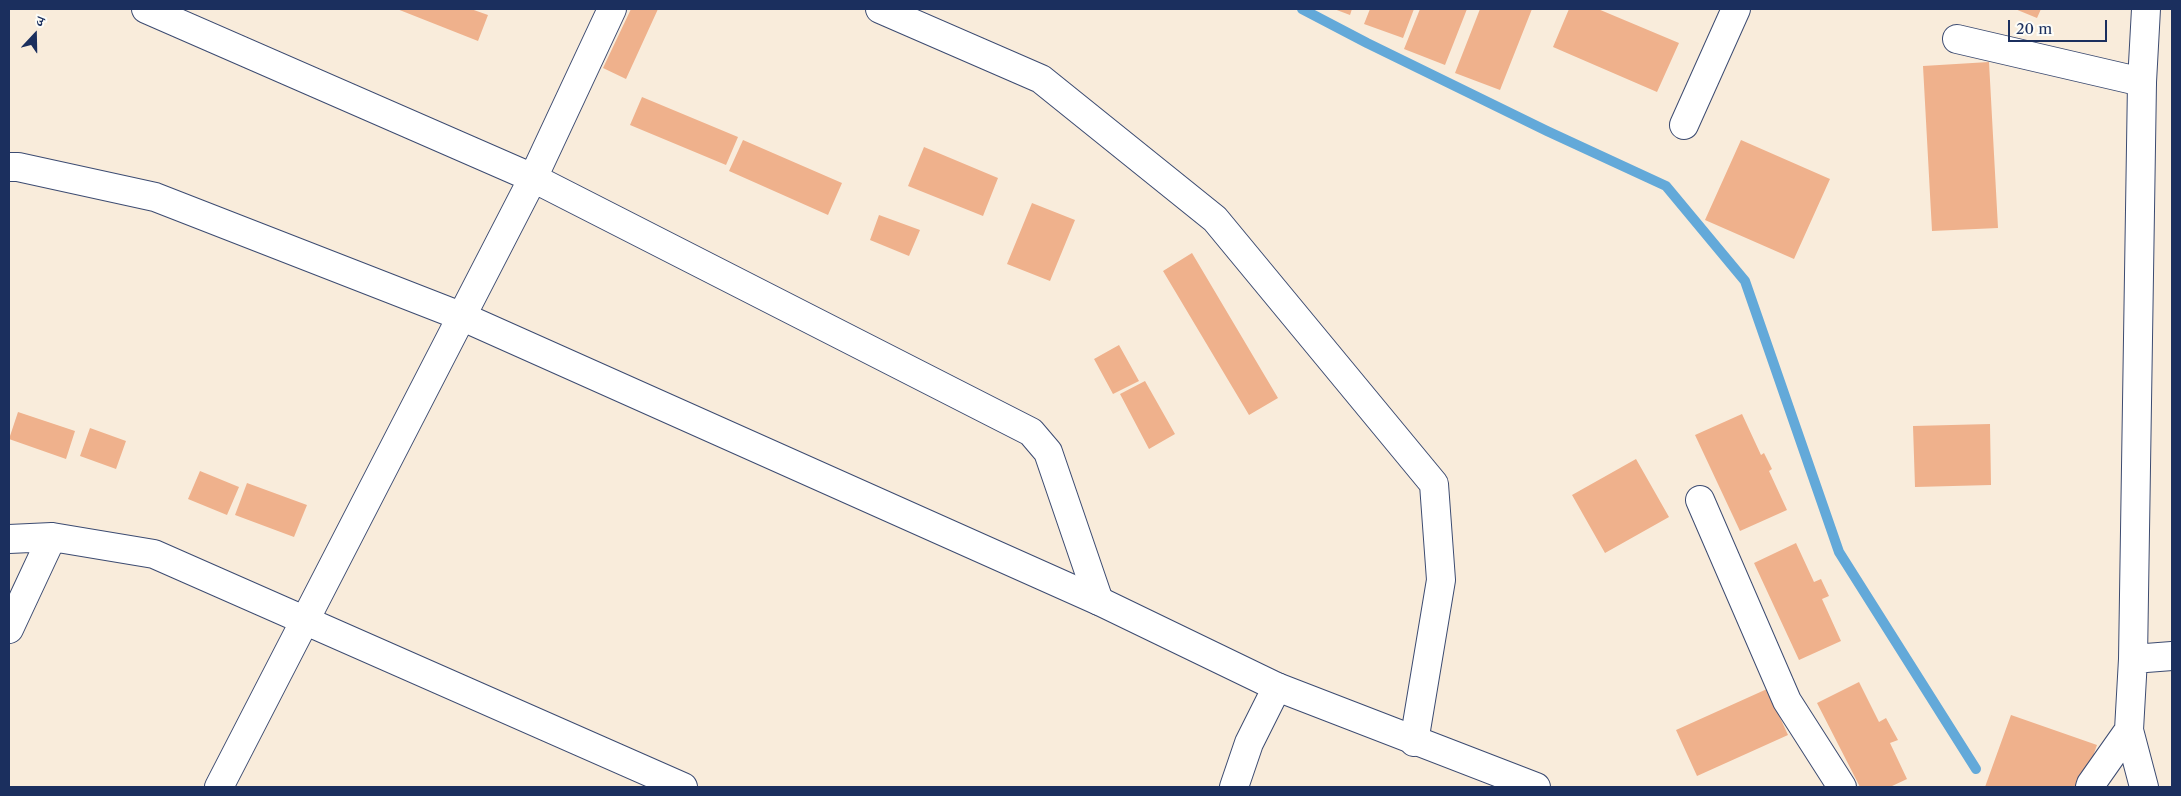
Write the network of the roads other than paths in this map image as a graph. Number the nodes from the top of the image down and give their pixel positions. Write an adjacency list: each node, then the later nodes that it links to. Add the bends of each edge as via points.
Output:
1 (146, 9): 10 (street)
2 (612, 9): 10 (street)
3 (880, 9): 22 (street, via 1041,79 1215,219 1434,484 1440,580)
4 (1736, 9): 8 (street)
5 (2146, 9): 7 (street)
6 (1957, 39): 7 (street)
7 (2142, 82): 19 (street)
8 (1684, 125)
9 (9, 167): 11 (street, via 156,196)
10 (534, 178): 11 (street); 15 (street, via 1031,432 1048,452)
11 (463, 317): 15 (street); 16 (street)
12 (1700, 500): 27 (street, via 1787,701)
13 (52, 537): 14 (street); 16 (street, via 154,554); 17 (street)
14 (9, 539)
15 (1099, 601): 20 (street)
16 (305, 621): 23 (street); 24 (street)
17 (9, 629)
18 (2172, 656): 19 (street)
19 (2133, 659): 21 (street)
20 (1276, 687): 22 (street); 25 (street, via 1248,743)
21 (2129, 730): 28 (street); 29 (street)
22 (1414, 742): 26 (street)
23 (219, 787)
24 (683, 787)
25 (1234, 787)
26 (1536, 787)
27 (1842, 787)
28 (2090, 787)
29 (2144, 787)

